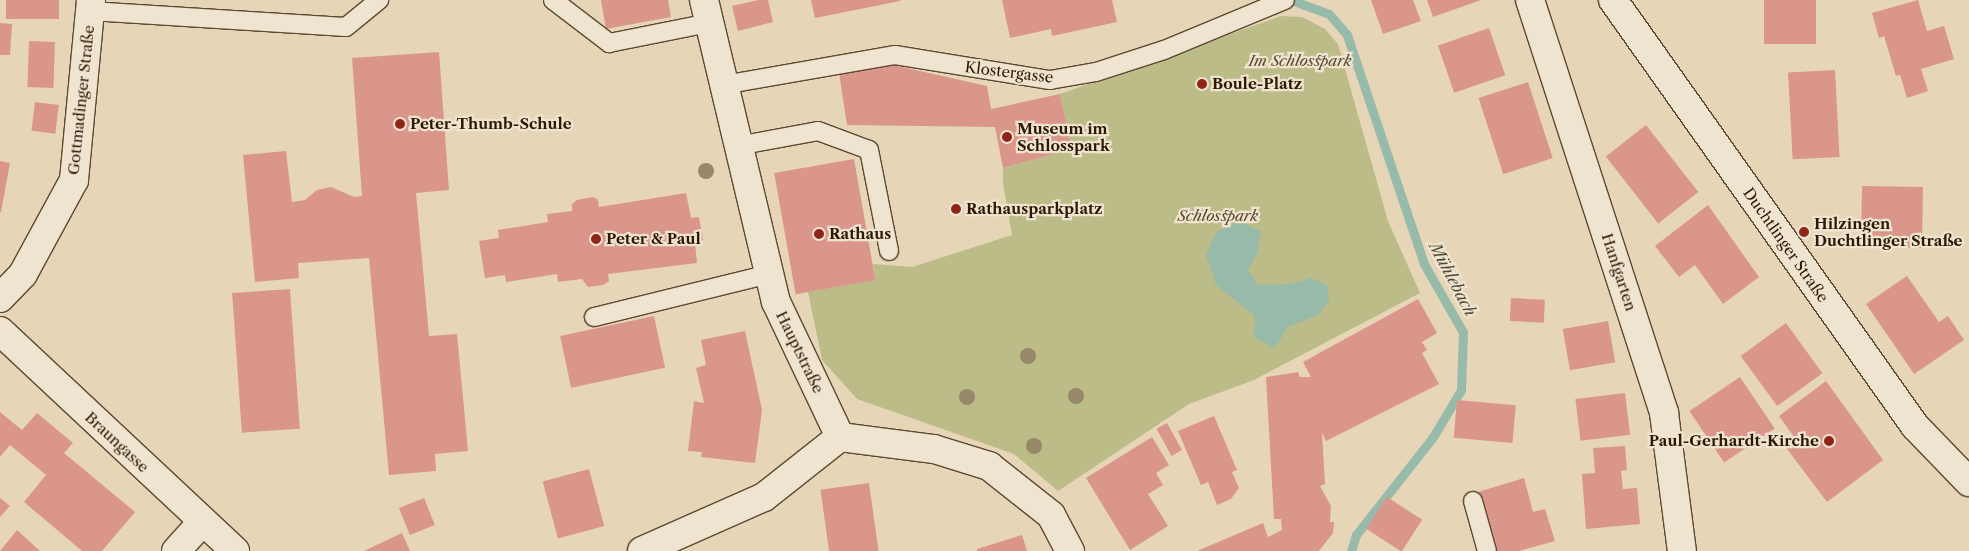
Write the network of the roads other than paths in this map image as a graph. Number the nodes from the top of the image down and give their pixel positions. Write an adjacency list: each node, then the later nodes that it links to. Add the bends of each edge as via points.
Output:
1 (379, 0): 6 (lane, via 346,27)
2 (553, 0): 7 (lane, via 609,43)
3 (1530, 0): 24 (street, Hanfgarten, via 1664,413)
4 (1613, 0): 16 (street, Duchtlinger Straße, via 1915,426)
5 (1278, 3): 8 (lane, Klostergasse, via 1217,30 1113,66 1050,80 896,55)
6 (91, 6): 12 (street, Gottmadinger Straße, via 74,180 24,274)
7 (706, 11): 8 (street, Hauptstraße)
8 (723, 85): 9 (street, Hauptstraße)
9 (737, 146): 10 (lane, via 818,130 869,150); 11 (street, Hauptstraße)
10 (889, 251)
11 (769, 274): 13 (lane); 15 (street, Hauptstraße, via 776,302)
12 (0, 298)
13 (594, 317)
14 (0, 331): 18 (street, Braungasse)
15 (840, 437): 19 (street, via 764,497); 22 (street, via 934,449 988,466 1051,515)
16 (1969, 482)
17 (1473, 501): 23 (lane)
18 (202, 522): 20 (street); 21 (street, Braungasse)
19 (647, 550)
20 (176, 551)
21 (235, 551)
22 (1070, 551)
23 (1487, 551)
24 (1682, 551)

